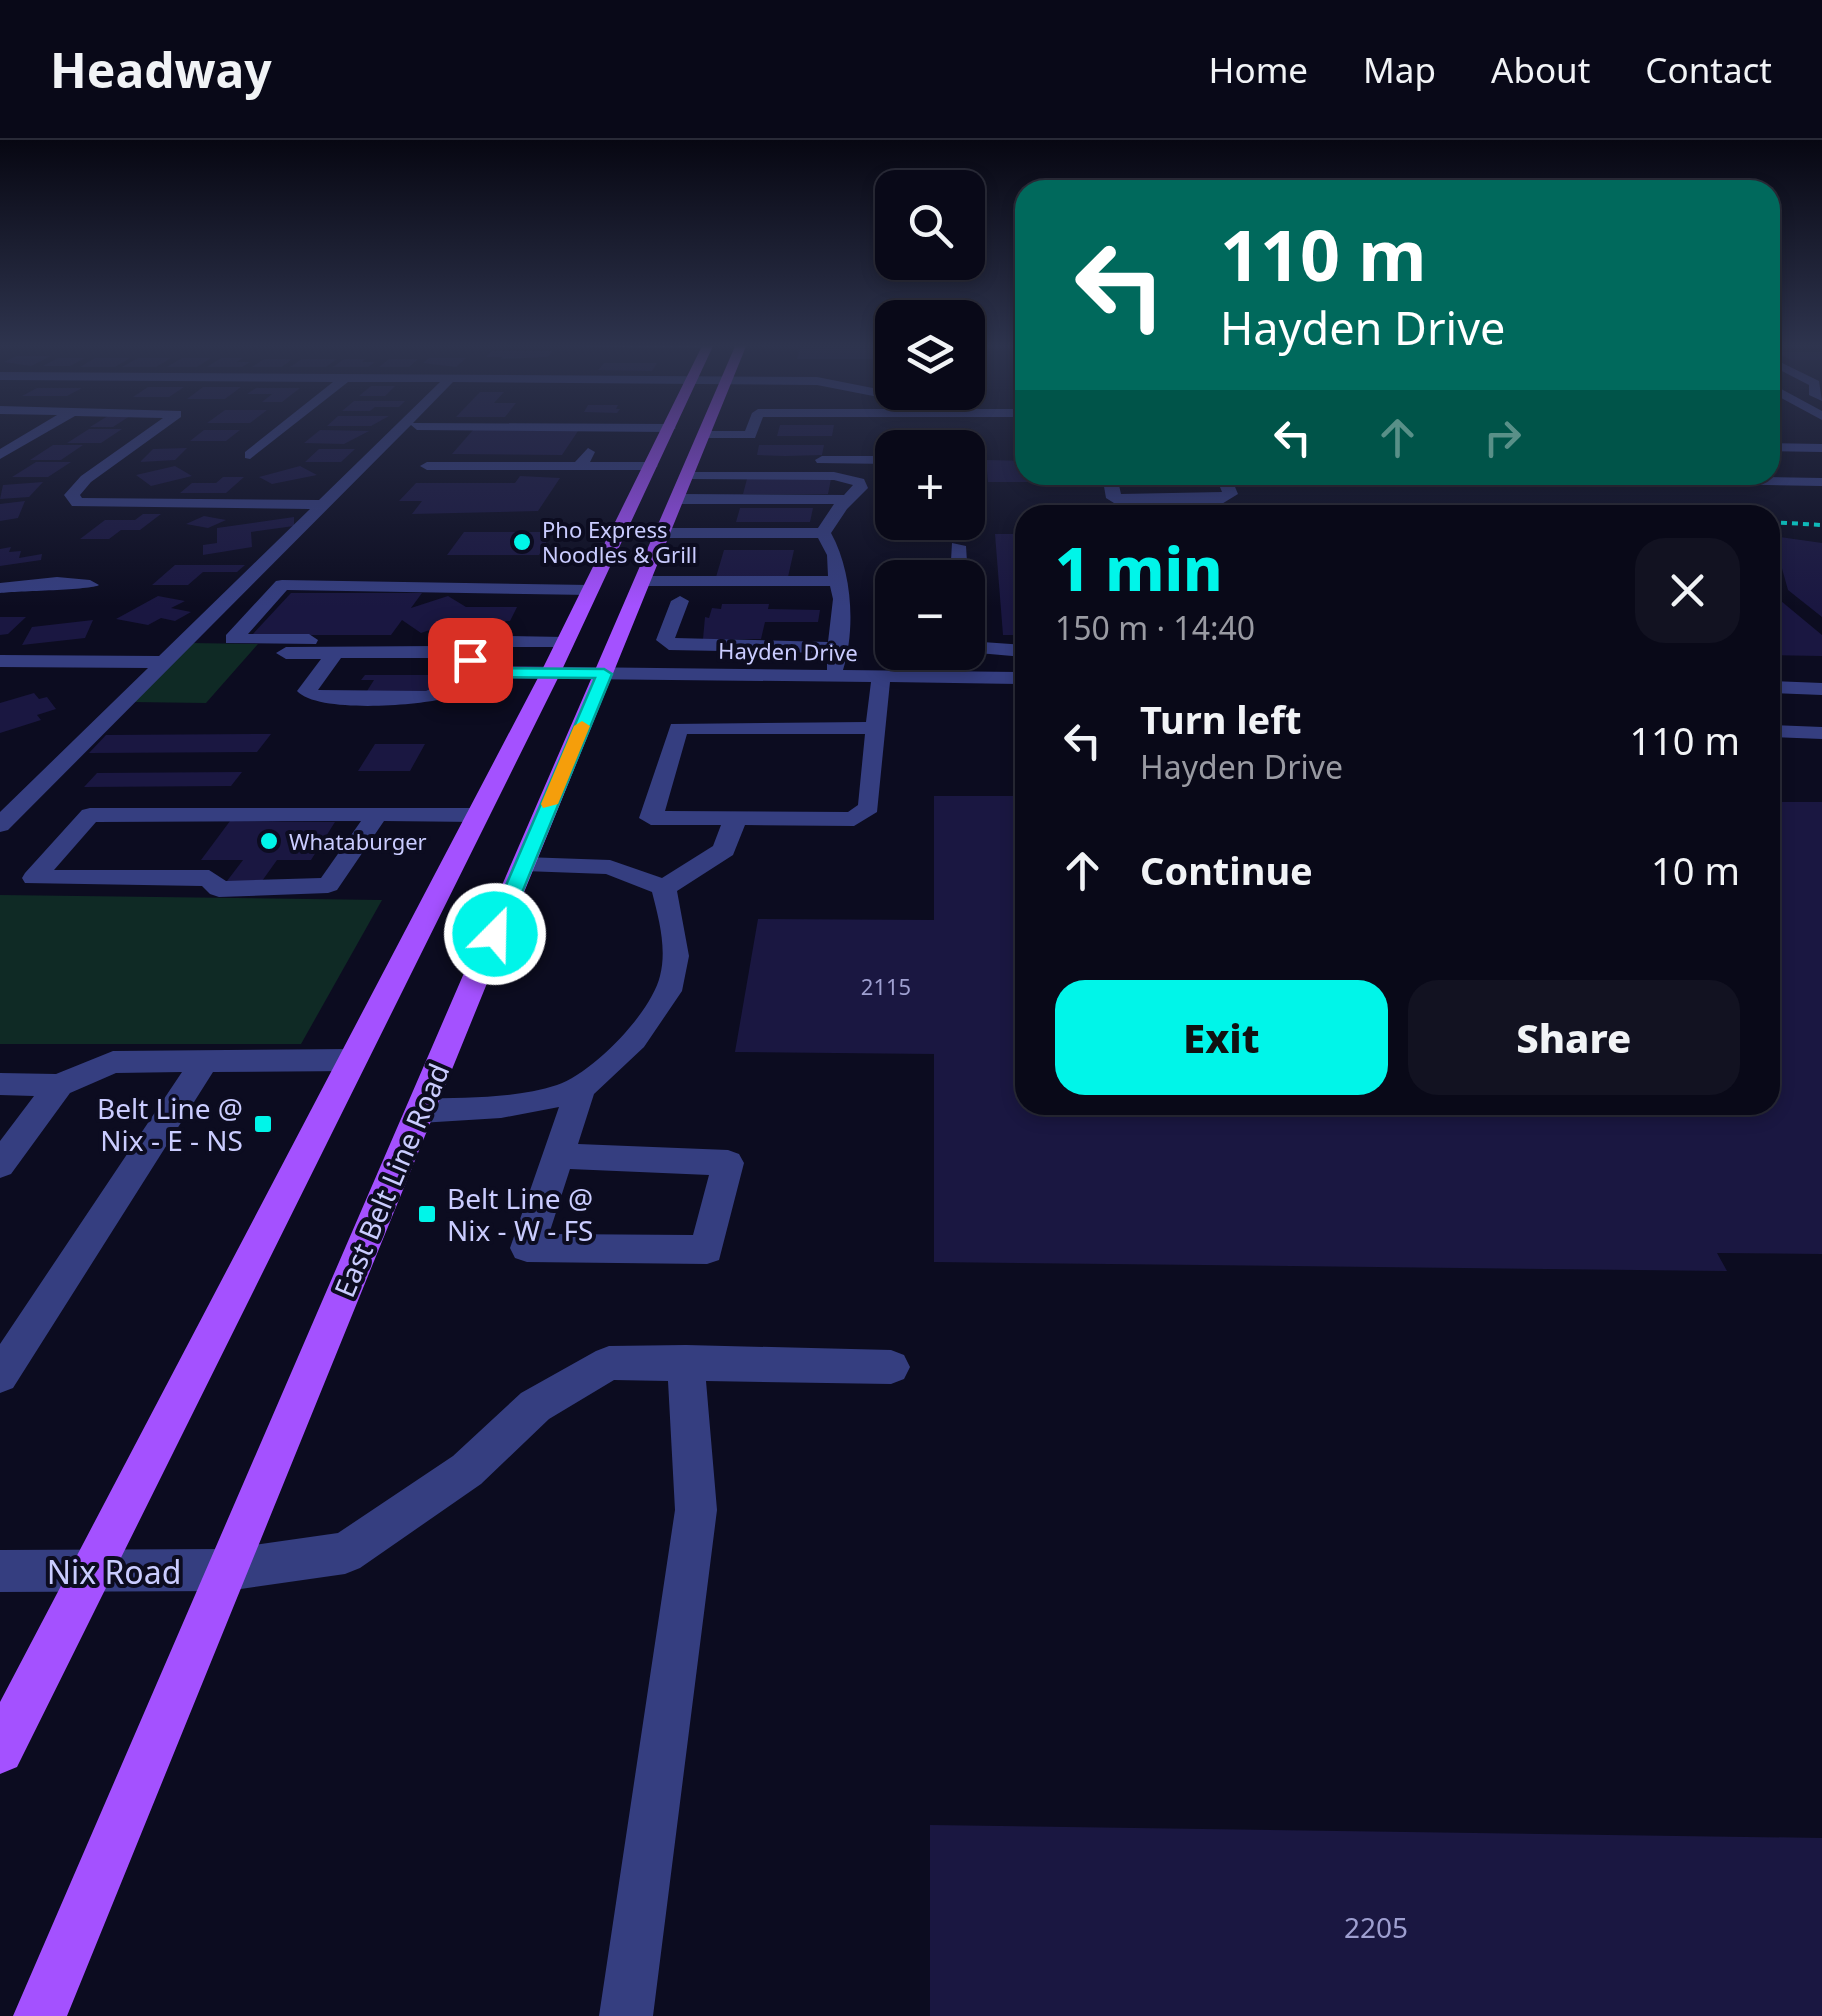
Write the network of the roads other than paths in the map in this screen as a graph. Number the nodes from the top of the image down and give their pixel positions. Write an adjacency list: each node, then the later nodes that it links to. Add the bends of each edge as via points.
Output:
1 (39, 432): 15 (street)
2 (155, 432): 30 (street, via 86,478 72,496 77,503)
3 (278, 432): 14 (street)
4 (401, 432): 16 (street)
5 (413, 432): 16 (street, via 400,451)
6 (443, 432): 11 (street)
7 (601, 432): 20 (street)
8 (668, 432): 21 (main road)
9 (751, 432): 10 (street)
10 (704, 434): 23 (main road, East Belt Line Road)
11 (436, 439)
12 (1780, 447): 13 (street)
13 (1822, 448)
14 (250, 454)
15 (0, 455)
16 (372, 457): 30 (street)
17 (875, 461): 23 (street)
18 (1780, 465): 22 (street)
19 (426, 466): 20 (street)
20 (580, 466): 21 (street)
21 (651, 466): 39 (main road)
22 (1822, 466)
23 (691, 467): 28 (main road, East Belt Line Road); 29 (street, via 850,478 861,488)
24 (1780, 481): 25 (street)
25 (1822, 482)
26 (1111, 485): 27 (street, via 1114,498 1220,500 1230,494)
27 (1227, 485)
28 (678, 499): 29 (street); 31 (main road, East Belt Line Road)
29 (850, 500): 32 (street)
30 (322, 505): 48 (street)
31 (663, 533): 32 (street); 35 (main road, East Belt Line Road)
32 (823, 533): 36 (street, via 835,555)
33 (958, 546): 34 (street)
34 (958, 560)
35 (643, 581): 36 (street); 40 (main road, East Belt Line Road)
36 (837, 581): 42 (street)
37 (90, 585): 38 (street)
38 (0, 588)
39 (590, 590): 41 (main road); 41 (street, via 282,585 233,639)
40 (666, 601): 42 (street, via 669,644); 52 (main road, East Belt Line Road)
41 (565, 643): 51 (main road)
42 (837, 648): 53 (street)
43 (985, 648): 44 (street)
44 (1015, 650)
45 (286, 653): 46 (street)
46 (335, 653): 50 (street, via 456,652); 50 (street, via 307,692 419,697)
47 (0, 661): 48 (street)
48 (164, 662): 65 (street)
49 (938, 670): 55 (street)
50 (482, 672): 51 (street, Hayden Drive)
51 (550, 674): 52 (street, Hayden Drive); 63 (main road)
52 (604, 674): 53 (street, Hayden Drive); 66 (main road, East Belt Line Road)
53 (834, 676): 54 (street, Hayden Drive)
54 (880, 676): 55 (street, Hayden Drive); 59 (street)
55 (939, 677): 56 (street, Hayden Drive)
56 (1015, 678)
57 (1780, 687): 58 (street)
58 (1822, 689)
59 (876, 728): 64 (street, via 870,807 854,819); 64 (street, via 678,728 651,818)
60 (1780, 731): 61 (street)
61 (1822, 732)
62 (378, 814): 62 (street, via 90,815 34,878 209,878 219,889 328,885); 63 (street)
63 (478, 815): 68 (main road)
64 (736, 818): 67 (street, via 724,850)
65 (0, 825)
66 (524, 864): 67 (street, via 610,866); 73 (main road, East Belt Line Road)
67 (664, 888): 72 (street, via 674,928 673,980 632,1045)
68 (353, 1060): 69 (street); 81 (main road)
69 (205, 1061): 71 (street, via 113,1062); 78 (street)
70 (0, 1084): 71 (street)
71 (60, 1085): 75 (street)
72 (581, 1088): 73 (street, via 522,1103); 74 (street)
73 (420, 1110): 79 (main road, East Belt Line Road)
74 (558, 1156): 74 (street, via 527,1248 706,1250 728,1163)
75 (0, 1165)
76 (686, 1362): 77 (street, Nix Road); 79 (street, Nix Road, via 609,1363 535,1406 466,1470 345,1553); 84 (street, via 696,1510)
77 (891, 1367)
78 (0, 1376)
79 (227, 1570): 81 (street, Nix Road); 83 (main road, East Belt Line Road)
80 (0, 1571): 81 (street, Nix Road)
81 (92, 1571): 82 (main road)
82 (0, 1750)
83 (40, 2016)
84 (626, 2016)

